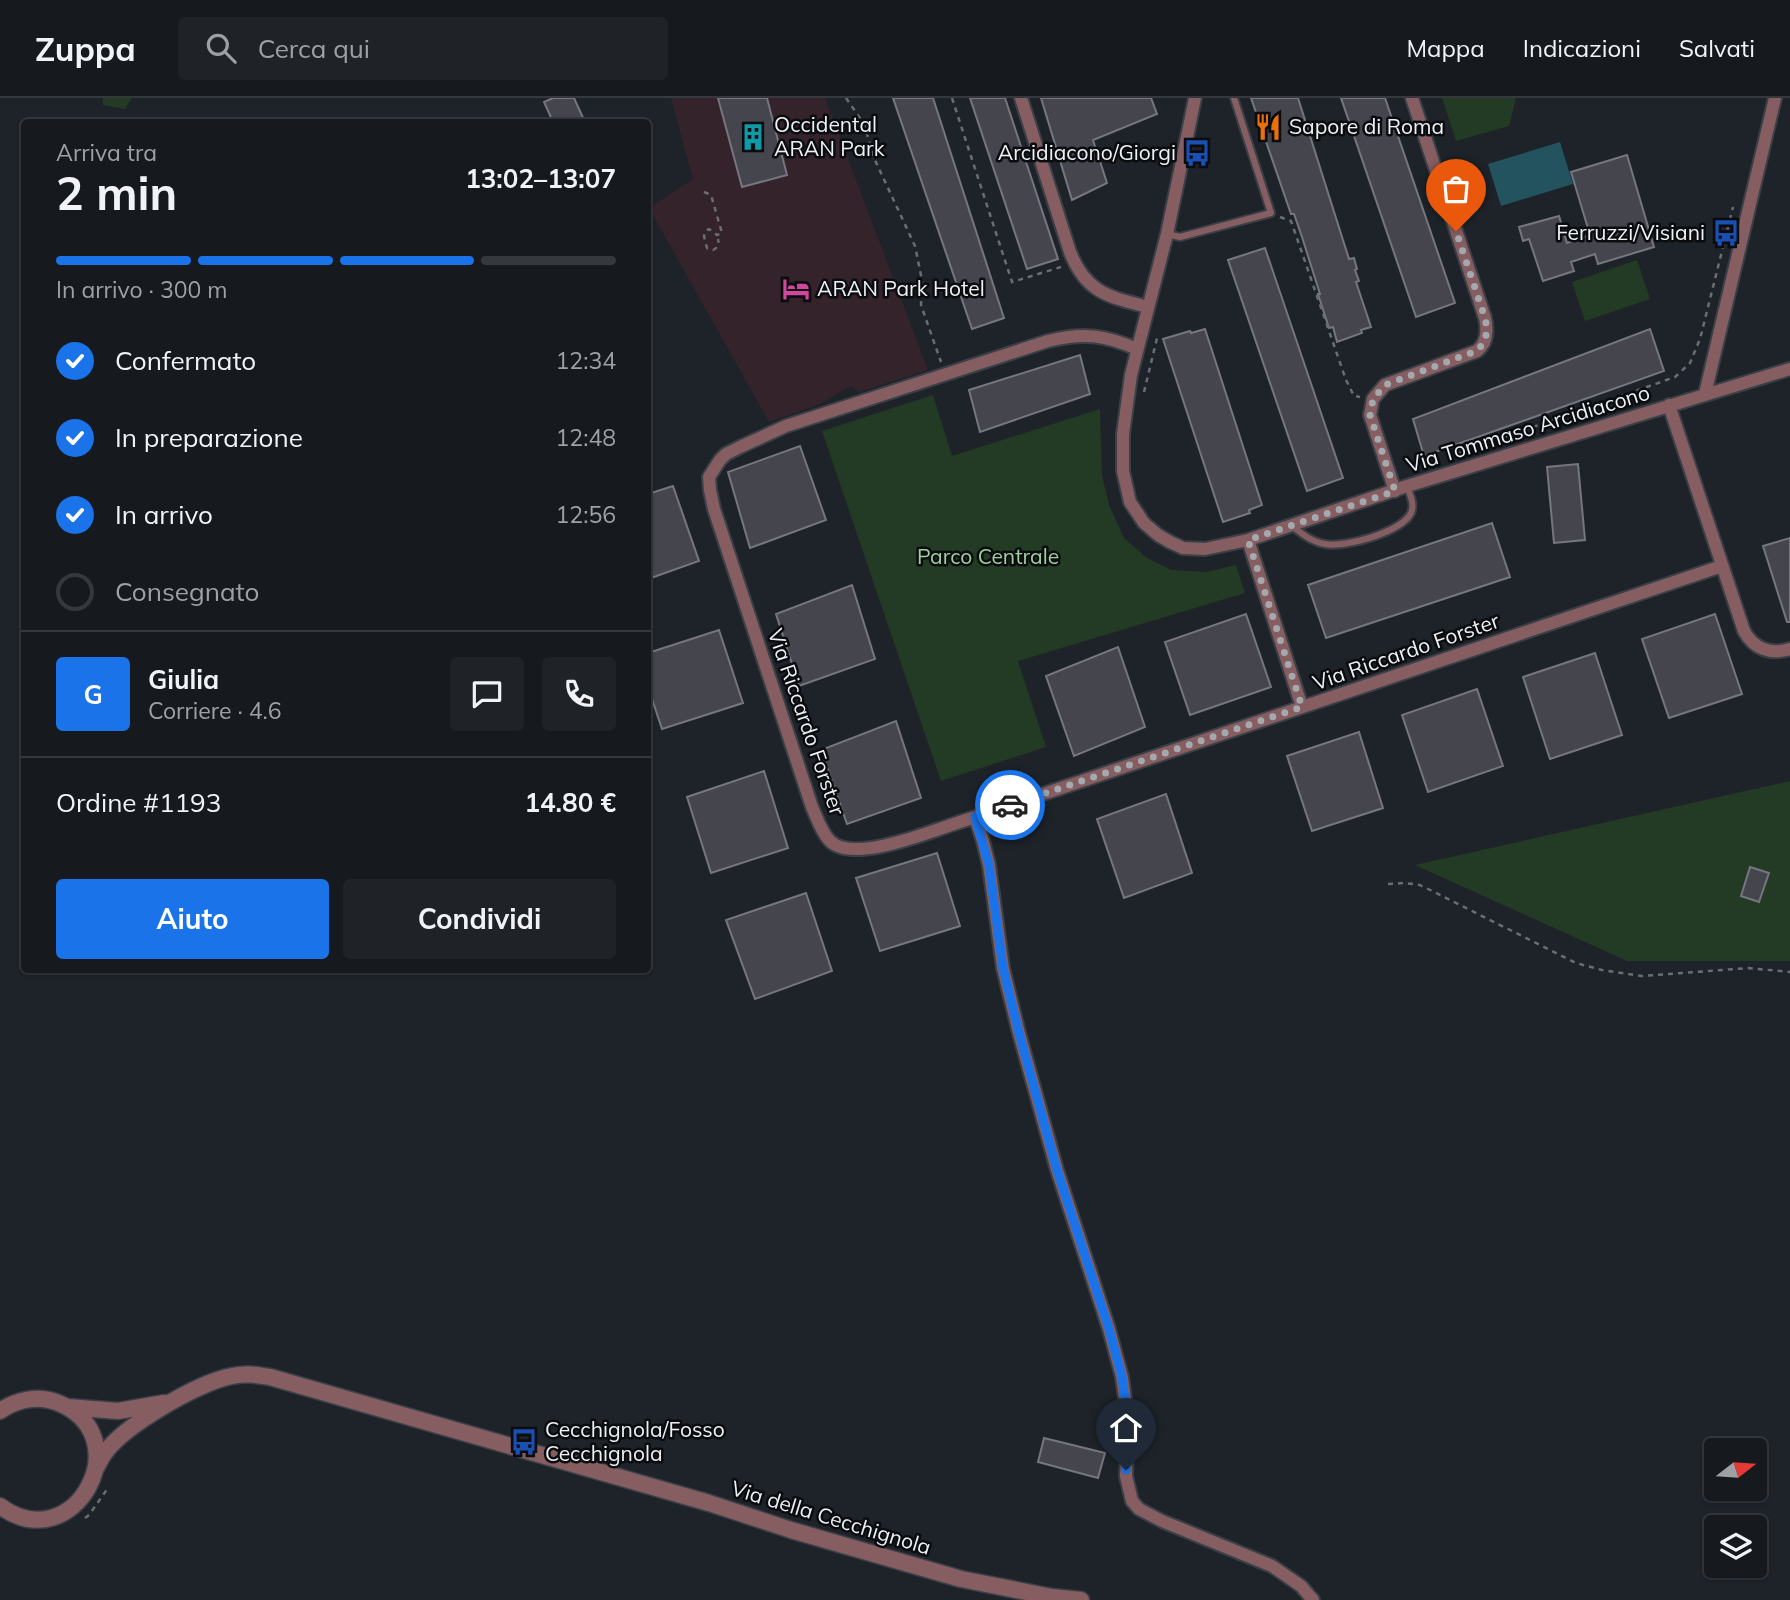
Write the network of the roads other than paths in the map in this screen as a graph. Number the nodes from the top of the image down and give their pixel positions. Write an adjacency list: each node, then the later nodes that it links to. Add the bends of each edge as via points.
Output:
1 (1021, 98): 7 (street, via 1074,262 1100,292)
2 (1195, 98): 6 (street, Via Tommaso Arcidiacono)
3 (1234, 98): 6 (lane, via 1271,213 1180,237)
4 (1412, 98): 12 (street, via 1487,331 1476,351 1385,385 1373,399 1370,415)
5 (1775, 98): 10 (street)
6 (1167, 234): 7 (street, Via Tommaso Arcidiacono)
7 (1148, 307): 8 (street, Via Tommaso Arcidiacono)
8 (1137, 349): 14 (street, Via Tommaso Arcidiacono, via 1123,434 1124,479 1134,509 1158,535 1184,548 1213,548); 18 (street, Via Riccardo Forster, via 1089,335 1048,341 763,436 726,454 709,477 714,509 812,807 826,837 839,847 866,849)
9 (1790, 369): 10 (street, Via Tommaso Arcidiacono)
10 (1705, 394): 11 (street, Via Tommaso Arcidiacono)
11 (1669, 405): 12 (street, Via Tommaso Arcidiacono); 15 (street)
12 (1401, 488): 13 (street, Via Tommaso Arcidiacono); 13 (lane, via 1412,503 1411,513 1388,531 1331,545 1310,539)
13 (1292, 526): 14 (street, Via Tommaso Arcidiacono)
14 (1248, 540): 17 (street)
15 (1722, 566): 16 (street, via 1747,636 1768,651); 17 (street, Via Riccardo Forster)
16 (1790, 649)
17 (1302, 707): 18 (street, Via Riccardo Forster)
18 (975, 817): 25 (street, via 989,865 1003,968 1019,1033 1122,1377 1128,1420 1126,1476 1132,1501 1162,1521 1272,1566)
19 (170, 1402): 20 (street, Via della Cecchignola, via 118,1411); 22 (street, Via della Cecchignola, via 123,1434 104,1452); 24 (street, Via della Cecchignola, via 233,1375 270,1377 961,1579)
20 (67, 1407): 21 (street, Via della Cecchignola, via 48,1399 27,1399); 22 (street, via 88,1426 97,1454)
21 (3, 1409)
22 (96, 1468): 23 (street, Via della Cecchignola, via 83,1497 49,1518 29,1519)
23 (0, 1506)
24 (1081, 1600)
25 (1313, 1600)

